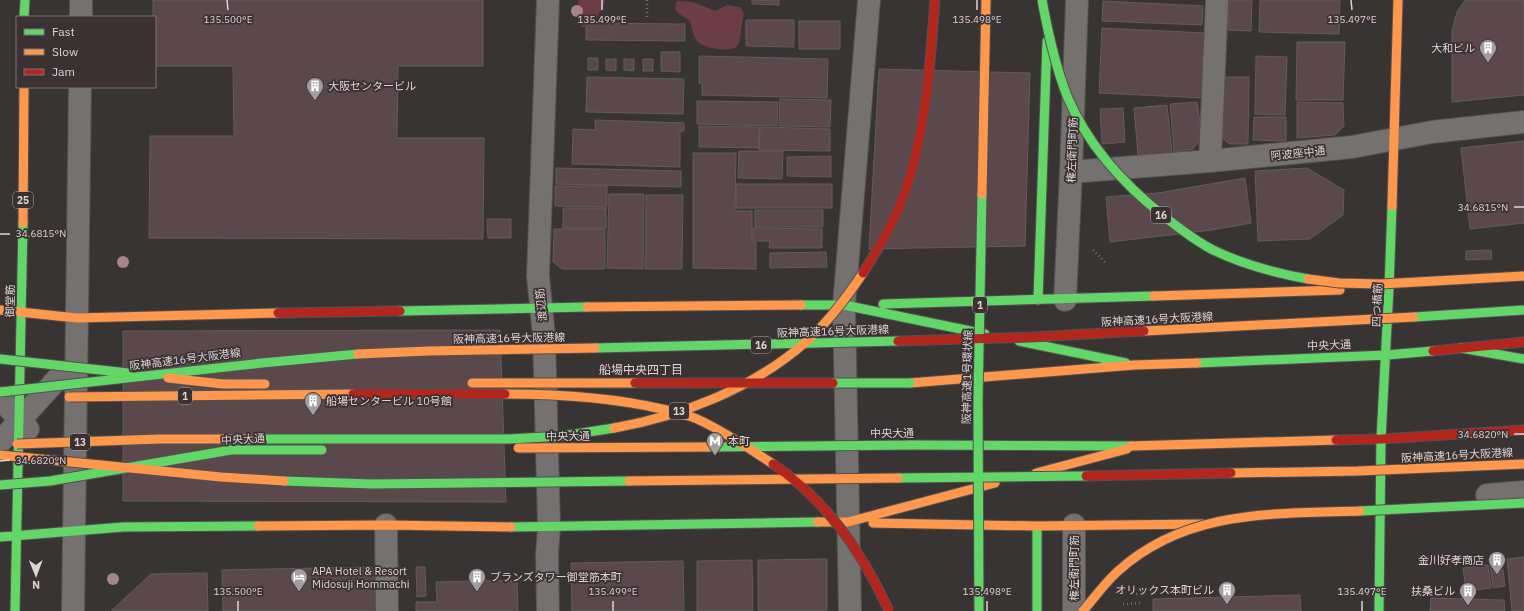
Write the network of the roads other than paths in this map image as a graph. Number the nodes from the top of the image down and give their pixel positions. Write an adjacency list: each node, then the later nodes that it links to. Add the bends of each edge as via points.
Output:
1 (25, 0): 12 (main road)
2 (81, 0): 13 (street)
3 (548, 0): 25 (street, 渡辺筋, via 538,276)
4 (869, 0): 24 (street)
5 (935, 0): 44 (main road, 13, bridge, via 929,80 918,143 903,195 880,247 853,288 826,322 797,349 764,372 731,390 689,408 639,423 588,433 536,438 160,439)
6 (986, 0): 70 (main road, 阪神高速1号環状線 / 1, bridge, via 978,401)
7 (1042, 0): 20 (main road, 16, bridge, via 1050,48 1063,86 1079,123 1099,153 1124,183 1154,210 1182,231 1219,253 1258,267 1312,280 1350,284)
8 (1048, 0): 22 (main road, bridge)
9 (1077, 0): 19 (street, 権左衛門町筋)
10 (1217, 0): 18 (street)
11 (1398, 0): 17 (main road, 四つ橋筋)
12 (24, 16)
13 (81, 16)
14 (24, 88): 28 (main road, 御堂筋 / 25)
15 (80, 88): 29 (street)
16 (1524, 122): 17 (street, 阿波座中通, via 1432,132)
17 (1393, 140): 18 (street, 阿波座中通, via 1352,147); 21 (main road, 四つ橋筋)
18 (1210, 161): 19 (street, 阿波座中通)
19 (1071, 172): 23 (street, 権左衛門町筋)
20 (1524, 276): 21 (street)
21 (1389, 288): 23 (main road); 32 (main road, 四つ橋筋)
22 (1038, 300): 23 (main road); 24 (main road)
23 (1065, 300)
24 (844, 305): 25 (main road, 中央大通); 36 (main road, 中央大通); 54 (street)
25 (542, 308): 29 (main road, 中央大通); 60 (street, 渡辺筋)
26 (0, 310): 28 (main road, 中央大通)
27 (1524, 310): 39 (main road, 阪神高速16号大阪港線 / 16, bridge, via 1032,337 370,353)
28 (22, 312): 29 (main road, 中央大通); 41 (main road, 御堂筋 / 25)
29 (77, 318): 34 (street)
30 (1524, 342): 31 (main road, 中央大通)
31 (1461, 348): 32 (main road, 中央大通); 35 (main road)
32 (1387, 355): 36 (main road, 中央大通); 43 (main road, 四つ橋筋)
33 (0, 358): 38 (main road, bridge, via 223,384)
34 (77, 358): 41 (street); 50 (street)
35 (1524, 359)
36 (1134, 365): 37 (main road, 中央大通, bridge, via 910,383)
37 (459, 383)
38 (278, 384)
39 (0, 392)
40 (0, 398): 41 (street); 69 (main road, 1, bridge, via 370,394 560,395 611,399 654,407 700,420 738,440 807,491 832,516 856,549 878,586)
41 (19, 420): 44 (street); 50 (street); 62 (main road, 御堂筋 / 25)
42 (1524, 430): 43 (main road, 中央大通)
43 (1381, 439): 45 (main road, 中央大通); 55 (main road, 四つ橋筋)
44 (0, 444)
45 (1138, 446): 46 (main road, 中央大通, bridge); 54 (main road, 中央大通)
46 (487, 448)
47 (335, 449): 51 (main road, 中央大通, bridge, via 231,450 50,481)
48 (0, 455): 49 (main road, 阪神高速16号大阪港線, bridge, via 222,477 372,484 1036,477 1358,471)
49 (1524, 464)
50 (75, 481): 61 (street)
51 (0, 485)
52 (1524, 492): 55 (street, via 1462,498)
53 (1524, 502): 73 (main road, bridge, via 1391,511 1266,515 1216,521 1174,536 1137,557 1117,573)
54 (848, 522): 59 (main road); 60 (main road, 中央大通); 68 (street)
55 (1376, 522): 74 (main road, 四つ橋筋)
56 (1286, 523): 57 (main road)
57 (1074, 525): 59 (main road); 72 (street, 権左衛門町筋)
58 (386, 526): 60 (main road, 中央大通); 61 (main road, 中央大通); 66 (street)
59 (1036, 526): 71 (main road)
60 (549, 527): 67 (street, 渡辺筋)
61 (74, 530): 62 (main road, 中央大通); 65 (street)
62 (17, 535): 63 (main road, 中央大通); 64 (main road, 御堂筋 / 25)
63 (0, 537)
64 (15, 611)
65 (73, 611)
66 (387, 611)
67 (548, 611)
68 (850, 611)
69 (889, 611)
70 (979, 611)
71 (1037, 611)
72 (1074, 611)
73 (1083, 611)
74 (1379, 611)

